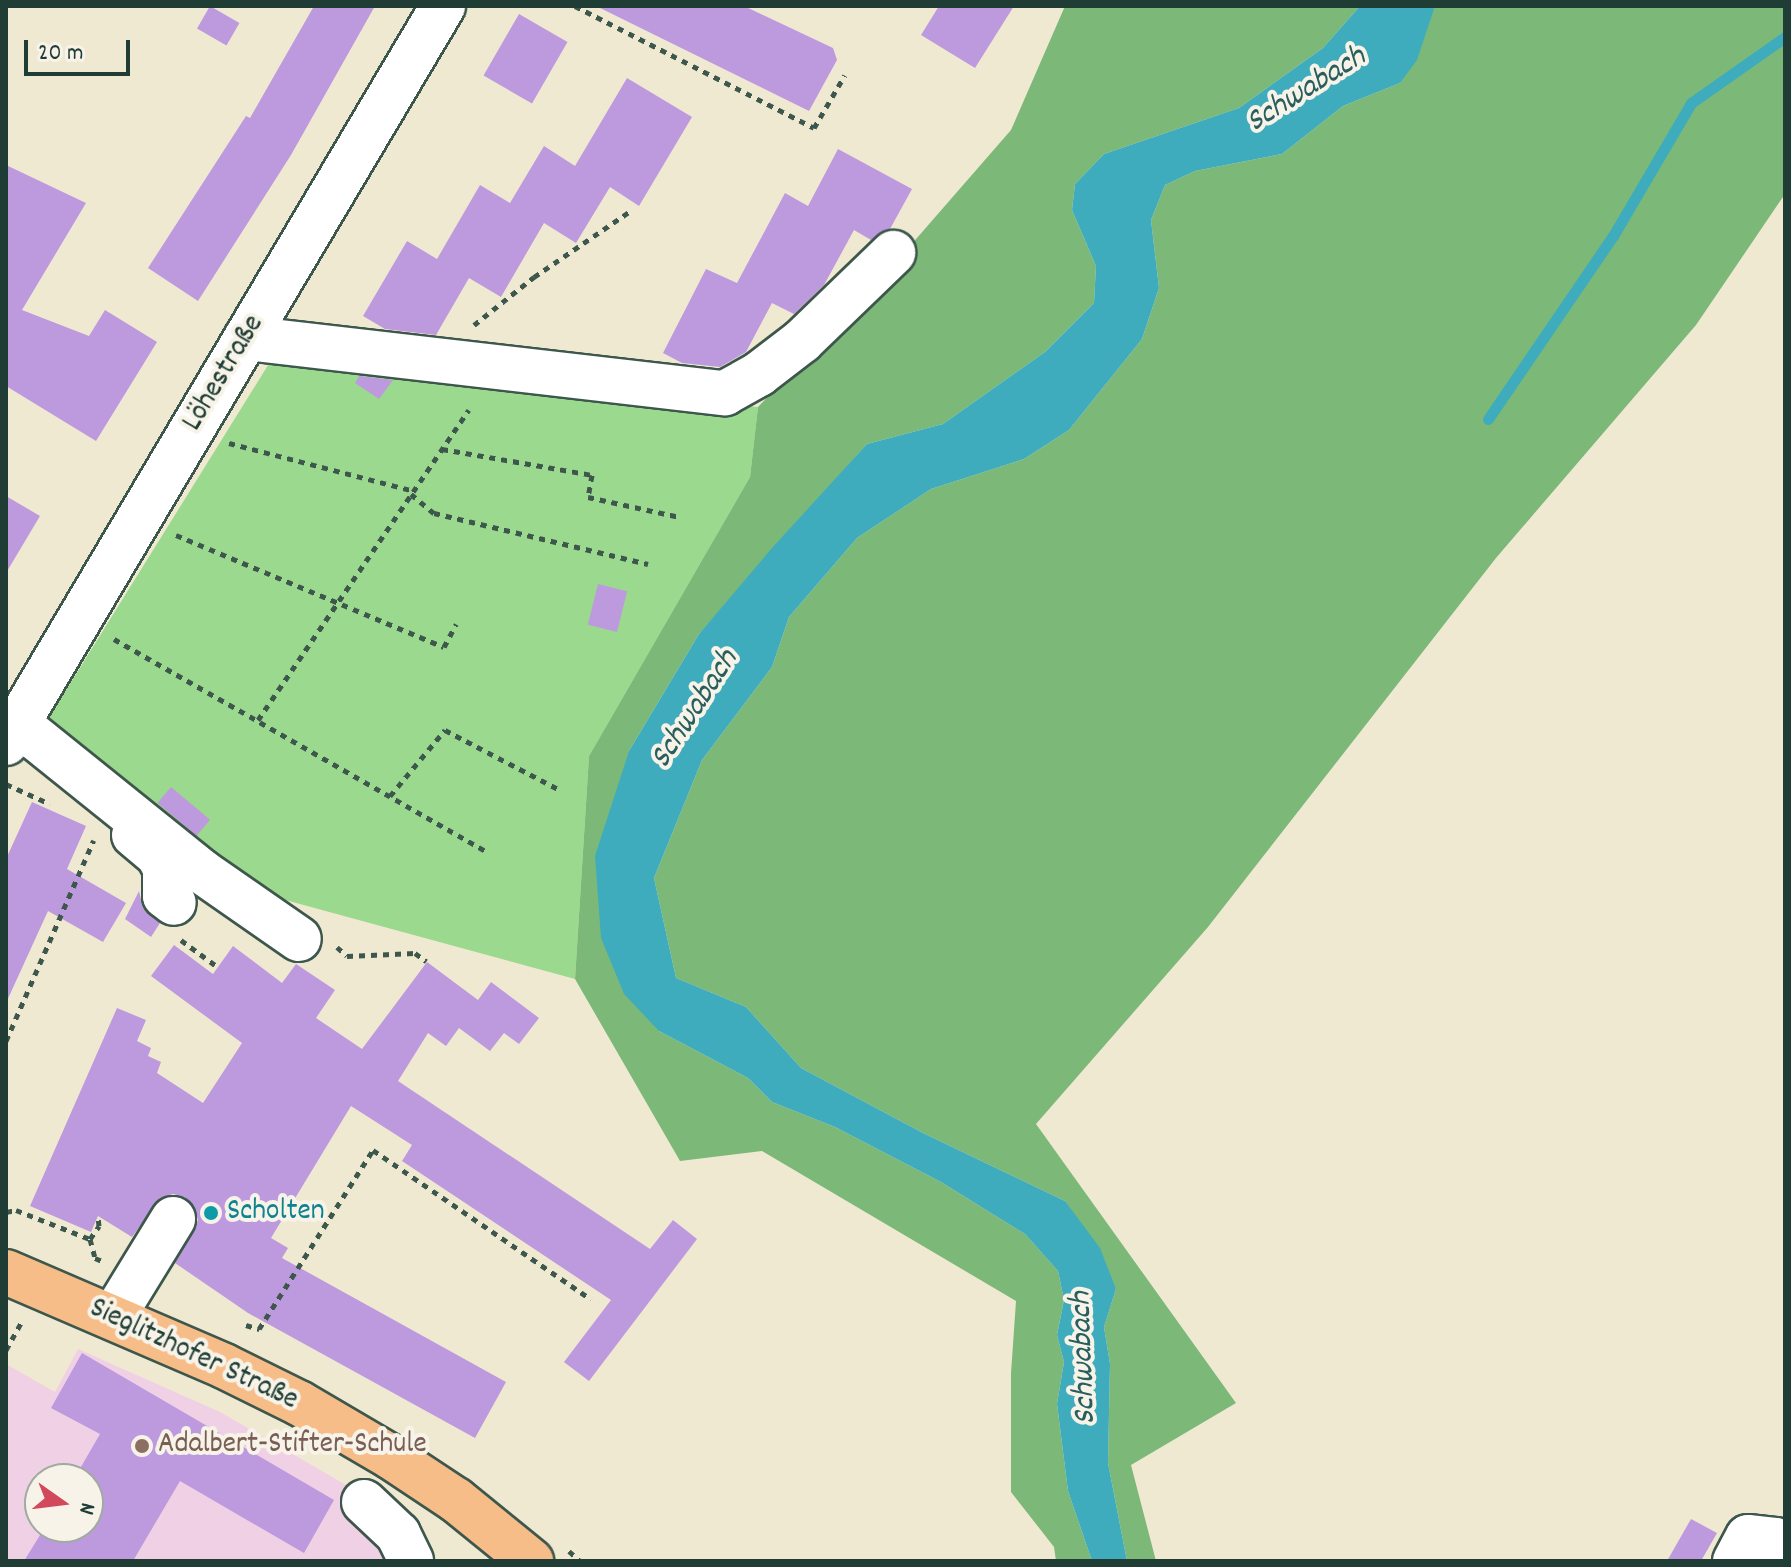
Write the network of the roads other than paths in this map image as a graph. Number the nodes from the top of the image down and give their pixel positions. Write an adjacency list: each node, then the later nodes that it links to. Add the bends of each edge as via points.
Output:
1 (443, 6): 3 (street, Löhestraße)
2 (893, 253): 3 (street, via 802,341 725,393)
3 (246, 338): 4 (street, Löhestraße)
4 (11, 734): 5 (street, via 158,855 165,868 165,896); 6 (street)
5 (174, 903)
6 (299, 939)
7 (175, 1233): 9 (street)
8 (6, 1272): 9 (main road, Sieglitzhofer Straße)
9 (121, 1321): 13 (main road, Sieglitzhofer Straße, via 236,1372 369,1444 456,1500)
10 (364, 1502): 12 (street, via 398,1534)
11 (1785, 1545): 14 (street, via 1748,1537)
12 (411, 1561)
13 (531, 1561)
14 (1735, 1561)

